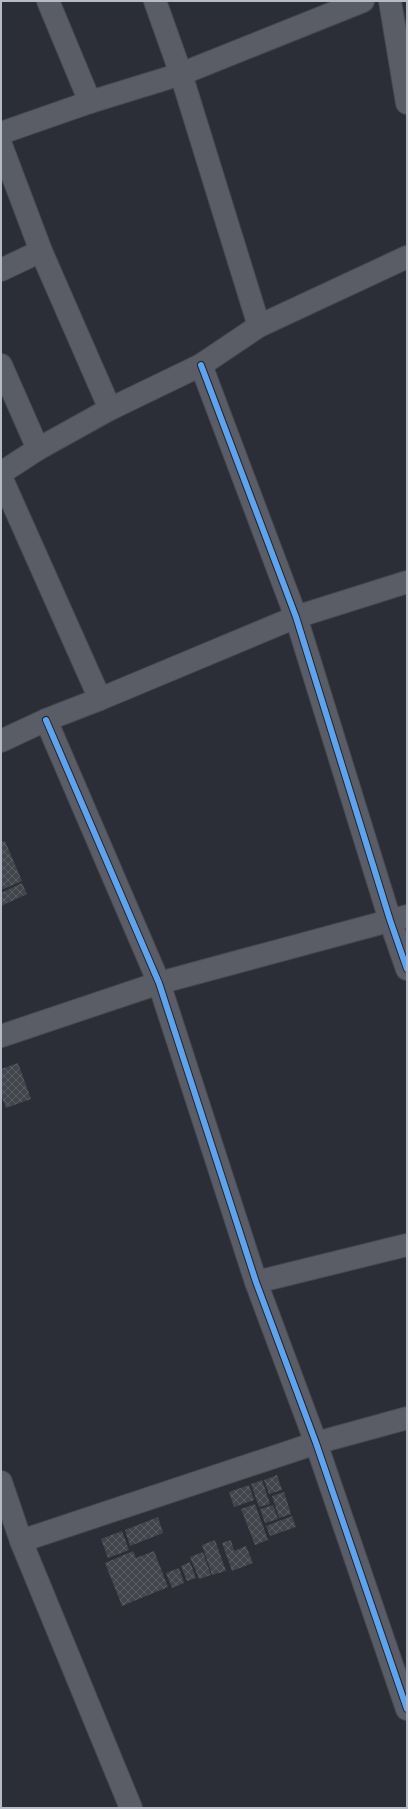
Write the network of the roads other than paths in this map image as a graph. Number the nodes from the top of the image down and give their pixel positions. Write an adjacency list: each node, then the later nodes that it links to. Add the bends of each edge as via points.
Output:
1 (48, 1): 6 (street)
2 (155, 1): 5 (street)
3 (363, 1): 5 (street)
4 (390, 1): 7 (street)
5 (181, 74): 6 (street); 13 (street)
6 (90, 102): 8 (street)
7 (407, 103)
8 (1, 133)
9 (1, 145): 10 (street)
10 (41, 251): 12 (street); 16 (street)
11 (407, 257): 13 (street)
12 (1, 270)
13 (259, 326): 15 (street)
14 (1, 365): 17 (street)
15 (201, 365): 16 (street); 21 (street)
16 (110, 409): 17 (street)
17 (38, 449): 18 (street)
18 (1, 473)
19 (1, 477): 22 (street)
20 (407, 582): 21 (street)
21 (296, 617): 22 (street); 25 (street)
22 (100, 699): 23 (street)
23 (46, 720): 24 (street); 27 (street)
24 (1, 741)
25 (399, 918): 26 (street); 27 (street)
26 (407, 969)
27 (159, 983): 28 (street); 30 (street)
28 (1, 1036)
29 (407, 1245): 30 (street)
30 (256, 1282): 32 (street)
31 (407, 1418): 32 (street)
32 (316, 1444): 34 (street); 35 (street)
33 (1, 1482): 34 (street)
34 (21, 1541): 36 (street)
35 (407, 1709)
36 (131, 1808)

